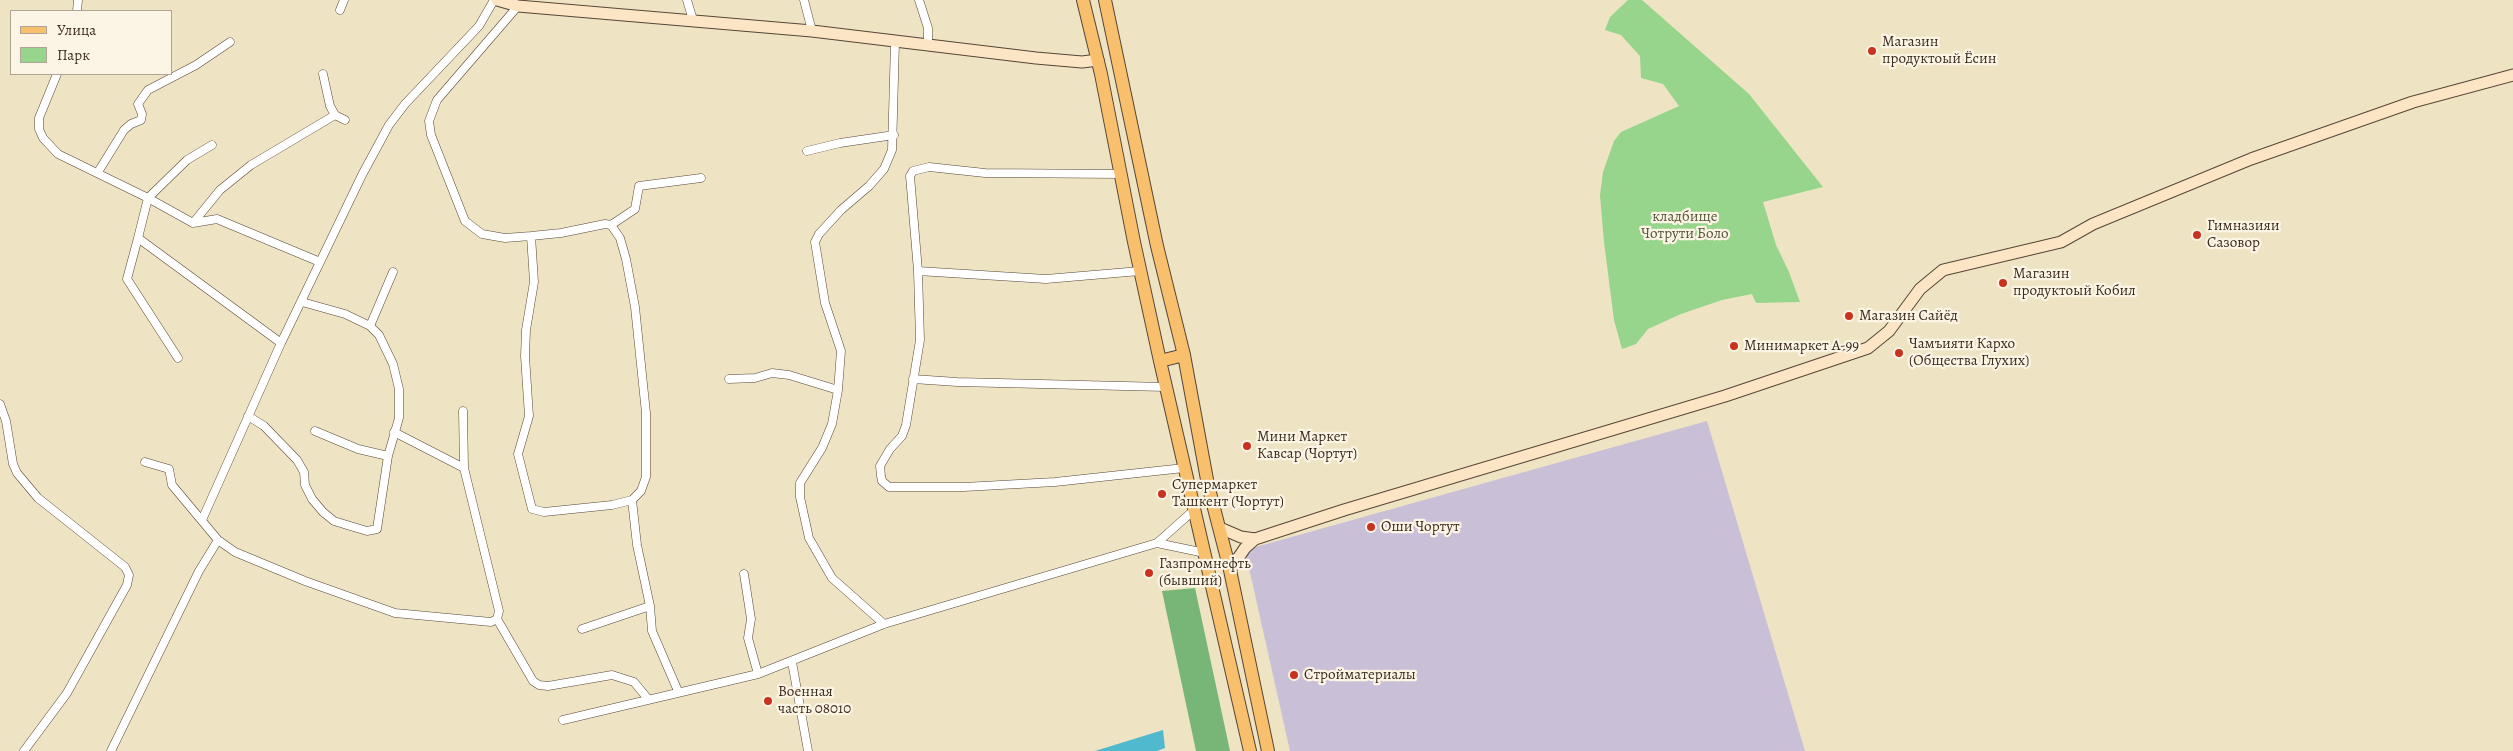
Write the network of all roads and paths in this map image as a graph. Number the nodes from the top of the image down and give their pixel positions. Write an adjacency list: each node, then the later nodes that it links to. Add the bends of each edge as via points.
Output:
1 (344, 0): 10 (street)
2 (495, 0): 9 (street); 33 (street, via 479,26 389,125)
3 (687, 0): 11 (street)
4 (804, 0): 12 (street)
5 (919, 0): 15 (street, via 928,28)
6 (1083, 0): 16 (main road)
7 (1106, 0): 40 (main road, via 1157,246)
8 (549, 4): 9 (street); 11 (street)
9 (518, 6): 31 (street, via 437,100 429,122 465,221 482,234 505,238)
10 (340, 10)
11 (693, 20): 12 (street)
12 (812, 30): 14 (street)
13 (230, 42): 25 (street, via 196,65 148,90 138,104 141,120 124,130)
14 (895, 42): 15 (street); 22 (street)
15 (928, 44): 16 (street, via 1036,58 1082,62)
16 (1098, 60): 26 (main road)
17 (323, 74): 20 (street)
18 (2513, 74): 60 (street, via 2413,102 2251,159 2093,224 2062,242 1943,270 1920,289 1889,331 1868,348 1725,396)
19 (57, 75): 25 (street, via 39,118 39,129 58,154)
20 (335, 115): 21 (street); 29 (street, via 251,165 220,190)
21 (345, 120)
22 (894, 135): 24 (street); 46 (street, via 884,169 841,210 815,242 825,303 841,351)
23 (212, 145): 28 (street, via 187,160)
24 (808, 151)
25 (98, 172): 28 (street)
26 (1120, 174): 34 (street, via 985,173 929,167 913,171 910,176); 35 (main road)
27 (701, 178): 30 (street, via 639,186 635,209)
28 (148, 198): 29 (street); 32 (street)
29 (193, 223): 33 (street, via 217,219)
30 (612, 225): 31 (street); 56 (street, via 626,259 643,374 646,477 641,491)
31 (531, 236): 56 (street, via 534,282 524,356 529,416 518,454 532,509 544,512)
32 (138, 238): 39 (street); 41 (street, via 126,279)
33 (320, 262): 37 (street)
34 (918, 271): 35 (street, via 1046,278); 44 (street, via 920,340)
35 (1140, 271): 42 (main road)
36 (393, 272): 38 (street)
37 (302, 302): 38 (street, via 345,314); 39 (street)
38 (370, 326): 51 (street, via 379,335 393,364 399,389 399,418)
39 (281, 343): 49 (street)
40 (1184, 355): 42 (main road); 59 (main road, via 1208,485)
41 (178, 358)
42 (1160, 361): 45 (main road)
43 (729, 379): 46 (street, via 755,378 772,373)
44 (913, 379): 45 (street); 55 (street, via 902,436 880,466 882,481 889,487 1055,482)
45 (1166, 387): 55 (main road)
46 (838, 390): 68 (street, via 832,424 822,448 800,483 802,513 809,538 832,578)
47 (0, 404): 77 (street, via 17,473 38,498 125,567 128,575 127,585 67,693)
48 (463, 411): 54 (street)
49 (248, 416): 52 (street, via 264,426 297,460 312,500 323,512 334,521 367,531 377,529); 58 (street)
50 (314, 430): 52 (street, via 358,449)
51 (394, 432): 52 (street); 54 (street)
52 (388, 456)
53 (145, 462): 58 (street, via 169,470 172,485)
54 (464, 468): 67 (street, via 499,611)
55 (1184, 468): 57 (main road)
56 (632, 500): 66 (street, via 637,545)
57 (1194, 510): 62 (street); 63 (main road)
58 (202, 520): 61 (street)
59 (1220, 528): 60 (street); 64 (main road)
60 (1255, 539): 64 (street)
61 (218, 540): 67 (street, via 236,552 305,581 395,613 491,622); 78 (street, via 199,571)
62 (1157, 543): 63 (street); 68 (street)
63 (1205, 553): 76 (main road)
64 (1230, 570): 75 (main road)
65 (744, 574): 71 (street, via 751,619 748,638)
66 (650, 606): 69 (street); 72 (street, via 652,631)
67 (497, 618): 73 (street, via 533,681 548,686 612,674 634,682)
68 (884, 624): 70 (street)
69 (582, 629)
70 (792, 662): 71 (street); 79 (street)
71 (758, 674): 72 (street)
72 (678, 692): 73 (street)
73 (648, 699): 74 (street)
74 (563, 720)
75 (1262, 725): 76 (main road); 81 (main road)
76 (1246, 729): 80 (main road)
77 (24, 751)
78 (111, 751)
79 (808, 751)
80 (1250, 751)
81 (1268, 751)

